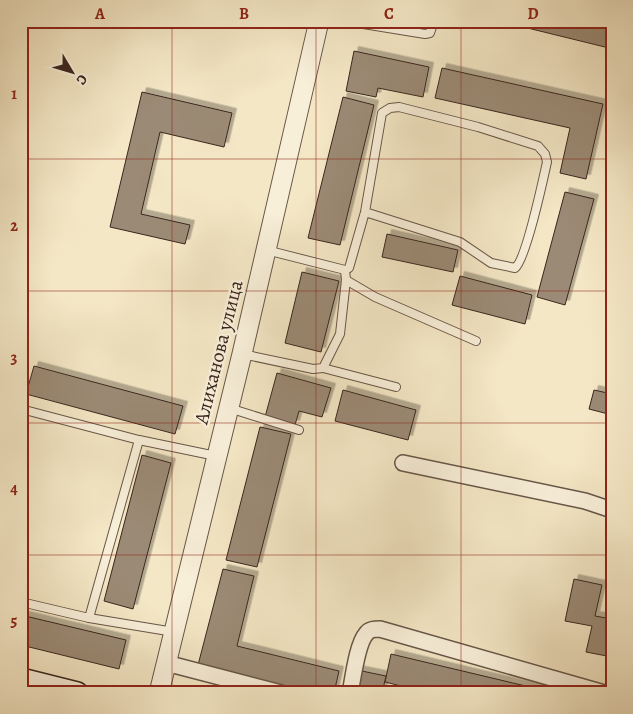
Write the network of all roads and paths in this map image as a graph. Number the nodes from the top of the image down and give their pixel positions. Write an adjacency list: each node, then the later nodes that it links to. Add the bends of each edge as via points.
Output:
1 (319, 21): 6 (street, Алиханова улица)
2 (345, 21): 4 (lane)
3 (434, 21): 4 (lane, via 426,34)
4 (370, 23)
5 (364, 212): 5 (lane, via 460,242 491,263 515,268 521,262 547,162 545,154 538,146 478,127 399,107 390,108 382,113); 7 (lane, via 351,263)
6 (265, 250): 7 (lane); 10 (street, Алиханова улица)
7 (345, 270): 8 (lane)
8 (346, 280): 9 (lane, via 375,297); 11 (lane, via 340,334)
9 (476, 341)
10 (242, 354): 11 (lane, via 313,369); 13 (street, Алиханова улица)
11 (322, 368): 12 (lane)
12 (396, 387)
13 (228, 408): 15 (lane); 17 (street, Алиханова улица)
14 (21, 409): 16 (lane)
15 (299, 430)
16 (139, 440): 17 (lane); 21 (lane)
17 (216, 456): 22 (street, Алиханова улица)
18 (403, 463): 19 (street, via 585,501)
19 (612, 510)
20 (21, 602): 21 (lane)
21 (89, 618): 22 (lane)
22 (174, 632): 23 (street, Алиханова улица)
23 (166, 663): 26 (street, Алиханова улица); 27 (street)
24 (21, 679): 25 (main road)
25 (77, 693)
26 (159, 693)
27 (281, 693)
28 (350, 693): 29 (street, via 361,643 366,634 380,629)
29 (604, 693)

